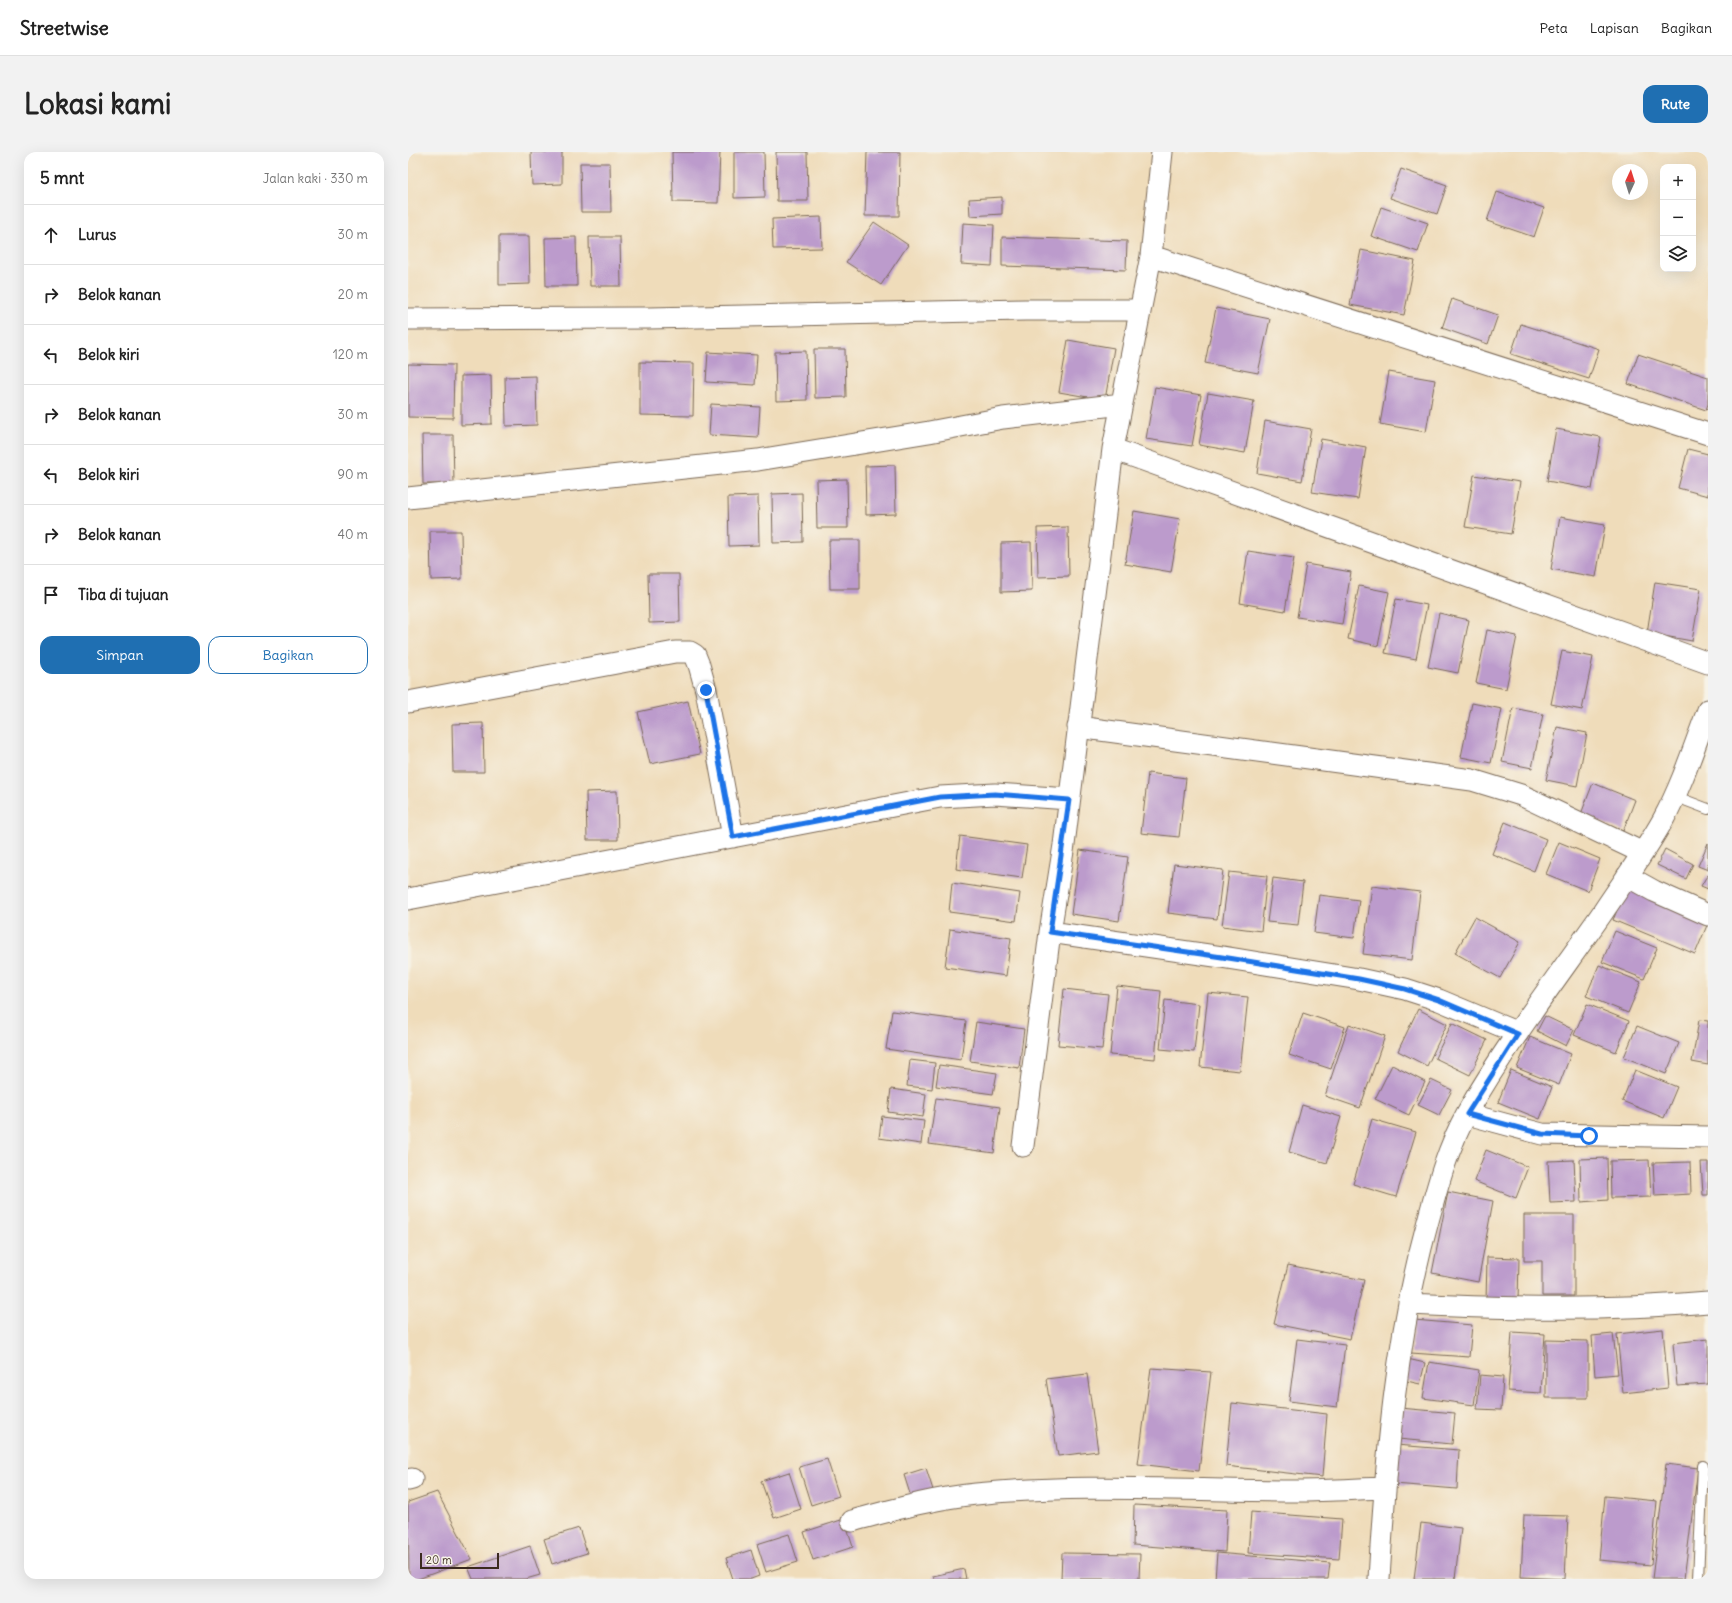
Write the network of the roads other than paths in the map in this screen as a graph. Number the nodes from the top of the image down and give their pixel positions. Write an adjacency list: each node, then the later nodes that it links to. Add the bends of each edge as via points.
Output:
1 (1162, 152): 2 (street)
2 (1151, 256): 3 (street); 6 (street)
3 (1140, 310): 4 (street); 5 (street)
4 (408, 319)
5 (1122, 404): 7 (street); 8 (street, via 1010,417 758,460)
6 (1708, 434)
7 (1113, 449): 9 (street); 12 (street)
8 (408, 498)
9 (1708, 663)
10 (408, 702): 16 (street, via 675,652 690,652 695,655 706,690)
11 (1708, 710): 13 (street)
12 (1078, 727): 14 (street); 17 (street, via 1472,780 1521,795)
13 (1674, 796): 15 (lane); 17 (street)
14 (1069, 800): 16 (street, via 995,794 940,797); 21 (street)
15 (1708, 810)
16 (733, 837): 19 (street)
17 (1643, 853): 18 (street)
18 (1627, 876): 20 (street); 22 (street)
19 (408, 899)
20 (1708, 915)
21 (1050, 932): 22 (street, via 1222,957 1405,989 1439,1000); 25 (street)
22 (1518, 1034): 23 (street)
23 (1467, 1114): 24 (street, via 1542,1134); 27 (street, via 1439,1180)
24 (1708, 1137)
25 (1023, 1146)
26 (1708, 1302): 27 (street, via 1586,1309 1506,1309)
27 (1408, 1304): 29 (street, via 1388,1445)
28 (1703, 1466): 32 (lane)
29 (1385, 1488): 30 (street, via 1297,1491 1178,1488 1025,1490 923,1502); 31 (street)
30 (852, 1520)
31 (1379, 1579)
32 (1698, 1579)

